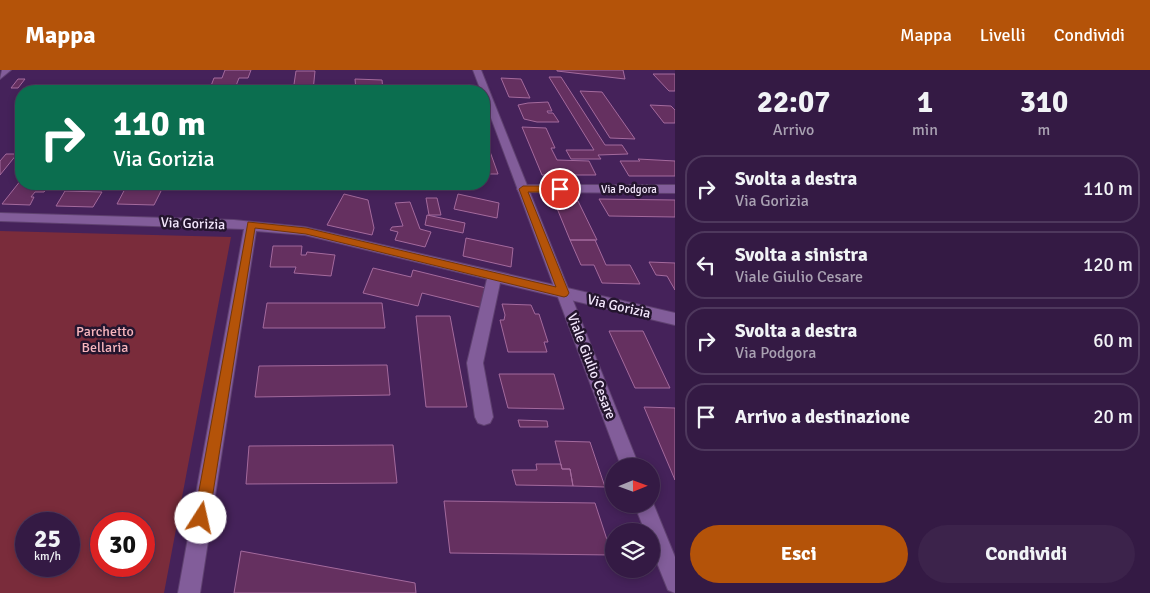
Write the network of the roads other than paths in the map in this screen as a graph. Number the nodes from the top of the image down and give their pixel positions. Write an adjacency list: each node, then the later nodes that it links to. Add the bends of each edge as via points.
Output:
1 (7, 70): 3 (street)
2 (477, 70): 4 (street, Viale Giulio Cesare)
3 (0, 76)
4 (483, 85)
5 (490, 104): 6 (street, Viale Giulio Cesare)
6 (523, 189): 7 (street, Via Podgora); 11 (street, Viale Giulio Cesare)
7 (675, 189)
8 (0, 216): 9 (street, Via Gorizia)
9 (251, 225): 10 (street, Via Gorizia, via 306,231); 17 (street)
10 (494, 277): 11 (street, Via Gorizia); 13 (street, via 475,363)
11 (564, 293): 12 (street, Via Gorizia); 14 (street, Viale Giulio Cesare)
12 (675, 319)
13 (484, 417)
14 (627, 458)
15 (647, 513): 16 (street)
16 (675, 584)
17 (189, 593)

